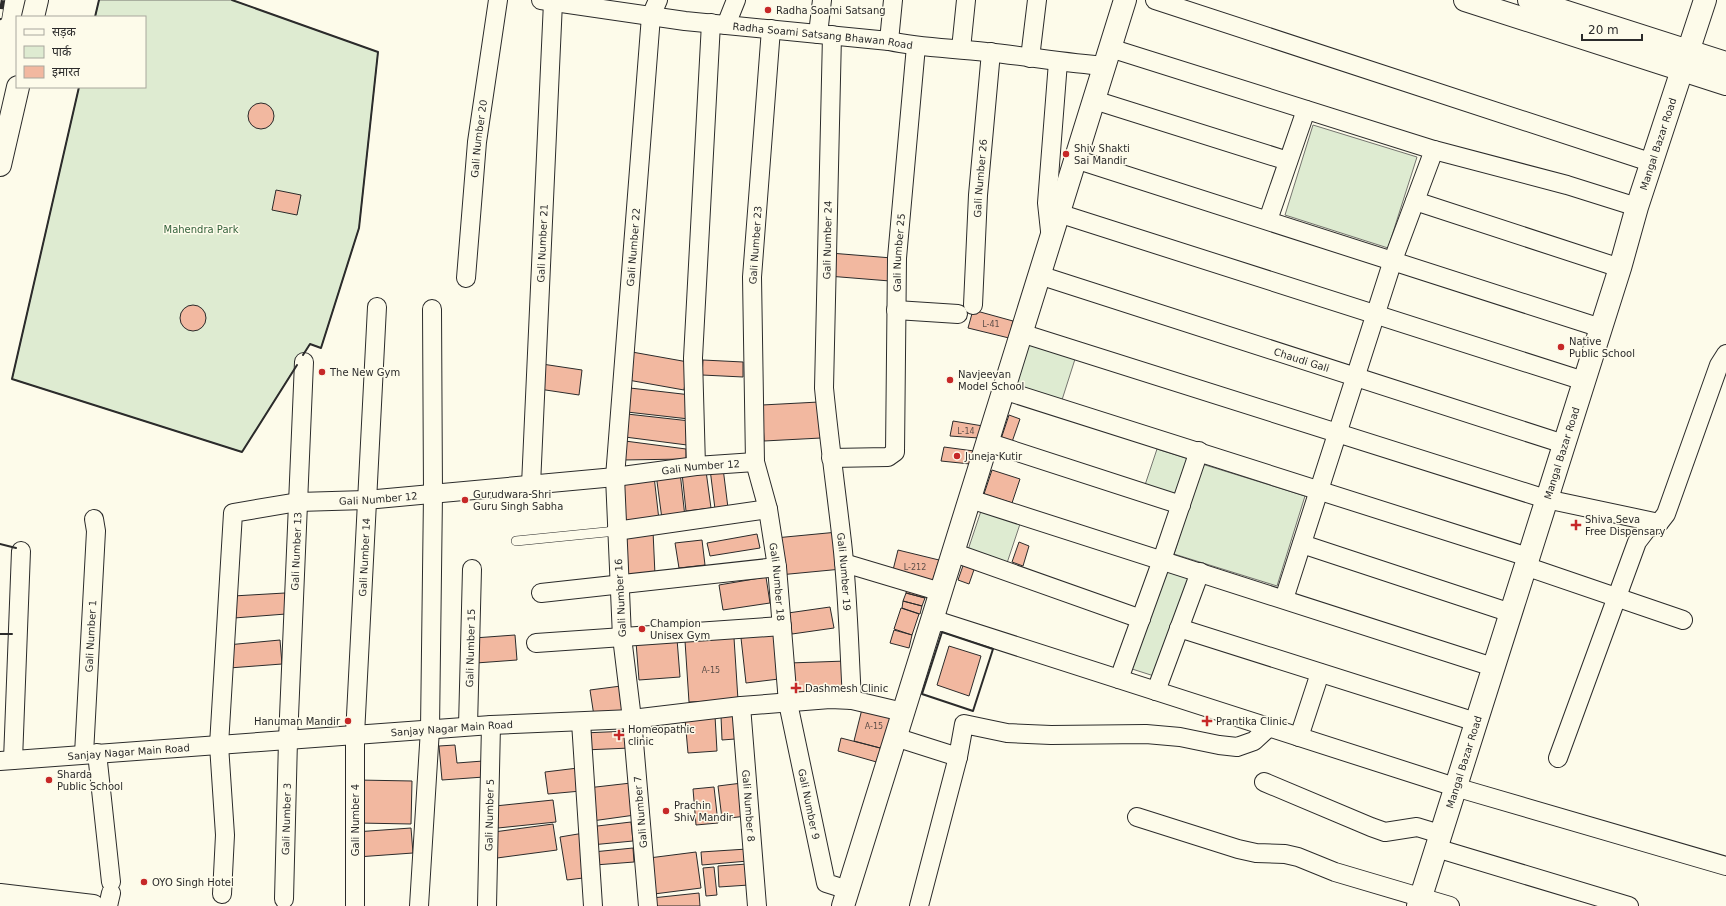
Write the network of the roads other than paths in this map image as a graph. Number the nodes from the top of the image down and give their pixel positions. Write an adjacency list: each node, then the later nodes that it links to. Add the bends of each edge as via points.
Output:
1 (37, 0): 16 (street)
2 (498, 0): 46 (street, Gali Number 20, via 477,142)
3 (736, 0): 17 (street)
4 (822, 0): 19 (street, Gali Number 24)
5 (893, 0): 20 (street)
6 (966, 0): 22 (street)
7 (1037, 0): 25 (street)
8 (1125, 0): 24 (street)
9 (1155, 0): 36 (street)
10 (1465, 0): 26 (street)
11 (1529, 0): 26 (street)
12 (1705, 0): 26 (street, Mangal Bazar Road)
13 (547, 1): 14 (street, Radha Soami Satsang Bhawan Road); 66 (street, Gali Number 21)
14 (577, 2): 15 (street, Radha Soami Satsang Bhawan Road)
15 (654, 8): 17 (street, Radha Soami Satsang Bhawan Road); 65 (street, Gali Number 22)
16 (33, 16)
17 (719, 24): 18 (street, Radha Soami Satsang Bhawan Road); 64 (street, via 693,358)
18 (771, 29): 19 (street, Radha Soami Satsang Bhawan Road); 63 (street, Gali Number 23, via 752,277)
19 (825, 35): 20 (street, Radha Soami Satsang Bhawan Road); 61 (street, Gali Number 24, via 824,388)
20 (889, 41): 21 (street, Radha Soami Satsang Bhawan Road)
21 (916, 46): 22 (street, Radha Soami Satsang Bhawan Road); 49 (street, Gali Number 25, via 896,258)
22 (961, 49): 23 (street, Radha Soami Satsang Bhawan Road)
23 (991, 52): 25 (street, Radha Soami Satsang Bhawan Road); 49 (street, Gali Number 26, via 965,309)
24 (1108, 57): 27 (street, Radha Soami Satsang Bhawan Road); 31 (street); 32 (street, Radha Soami Satsang Bhawan Road)
25 (1030, 58): 27 (street, Radha Soami Satsang Bhawan Road)
26 (1686, 61): 28 (street); 29 (street); 36 (street, Mangal Bazar Road)
27 (1058, 62): 42 (street, via 1047,203)
28 (1726, 63)
29 (1726, 84)
30 (18, 88): 37 (street)
31 (1094, 100): 34 (street); 35 (street)
32 (1306, 110): 33 (street, Radha Soami Satsang Bhawan Road); 35 (street)
33 (1434, 150): 38 (street); 39 (street, Radha Soami Satsang Bhawan Road, via 1567,185)
34 (1075, 159): 40 (street); 41 (street)
35 (1288, 161): 41 (street)
36 (1653, 163): 39 (street, Mangal Bazar Road)
37 (0, 165)
38 (1415, 201): 43 (street); 44 (street)
39 (1637, 208): 44 (street, Mangal Bazar Road)
40 (1058, 213): 42 (street); 50 (street)
41 (1268, 220): 43 (street)
42 (1050, 239): 45 (street)
43 (1393, 260): 50 (street); 51 (street)
44 (1620, 268): 51 (street, Mangal Bazar Road)
45 (1039, 275): 52 (street); 55 (street, Chaudi Gali)
46 (466, 278)
47 (377, 307): 71 (street, Gali Number 14)
48 (432, 309): 68 (street)
49 (896, 310): 61 (street, Gali Number 25, via 895,452 888,457)
50 (1376, 314): 55 (street); 56 (street)
51 (1601, 328): 56 (street, Mangal Bazar Road)
52 (1021, 333): 57 (street); 58 (street)
53 (1726, 354): 76 (street, via 1666,514)
54 (304, 362): 72 (street, Gali Number 13)
55 (1356, 377): 58 (street); 60 (street, Chaudi Gali)
56 (1584, 381): 60 (street, Mangal Bazar Road)
57 (1003, 390): 59 (street); 62 (street)
58 (1337, 433): 67 (street); 70 (street)
59 (987, 442): 69 (street); 73 (street)
60 (1564, 444): 70 (street, Mangal Bazar Road)
61 (830, 451): 84 (street, Gali Number 19)
62 (1200, 452): 67 (street); 73 (street)
63 (755, 462): 64 (street, Gali Number 12); 74 (street, Gali Number 18)
64 (696, 466): 65 (street, Gali Number 12)
65 (615, 477): 66 (street, Gali Number 12); 77 (street, Gali Number 16)
66 (531, 485): 68 (street, Gali Number 12)
67 (1319, 489): 79 (street); 83 (street)
68 (434, 494): 71 (street, Gali Number 12); 115 (street)
69 (970, 499): 81 (street); 82 (street)
70 (1546, 499): 76 (street); 83 (street, Mangal Bazar Road)
71 (366, 500): 72 (street, Gali Number 12); 116 (street, Gali Number 14)
72 (298, 502): 119 (street, Gali Number 13); 120 (street, Gali Number 12, via 232,513)
73 (1181, 505): 82 (street)
74 (768, 510): 77 (street); 85 (street, Gali Number 18)
75 (94, 519): 121 (street, Gali Number 1, via 96,531)
76 (1659, 523): 91 (street, via 1646,529 1637,542)
77 (616, 531): 78 (lane); 88 (street, Gali Number 16)
78 (516, 541)
79 (1302, 544): 92 (street); 93 (street)
80 (21, 551): 124 (street)
81 (952, 552): 89 (street); 95 (street)
82 (1162, 560): 87 (street); 95 (street)
83 (1527, 561): 91 (street); 93 (street, Mangal Bazar Road)
84 (844, 562): 89 (street); 105 (street, Gali Number 19)
85 (777, 567): 88 (street); 97 (street, Gali Number 18)
86 (472, 569): 113 (street, Gali Number 15)
87 (1200, 572): 92 (street); 98 (street)
88 (618, 584): 90 (street); 99 (street, Gali Number 16)
89 (940, 592): 94 (street)
90 (541, 593)
91 (1616, 597): 96 (street); 123 (street)
92 (1284, 599): 101 (street)
93 (1510, 613): 101 (street, Mangal Bazar Road)
94 (932, 619): 103 (street); 108 (street)
95 (1141, 619): 103 (street)
96 (1683, 620)
97 (782, 626): 99 (street); 106 (street, Gali Number 18)
98 (1179, 628): 102 (street); 104 (street)
99 (622, 638): 100 (street); 109 (street, Gali Number 16)
100 (536, 644)
101 (1493, 667): 111 (street, Mangal Bazar Road)
102 (1320, 673): 111 (street); 118 (street)
103 (1119, 679): 104 (street)
104 (1156, 691): 114 (street)
105 (852, 700): 106 (street, Sanjay Nagar Main Road, via 830,699); 108 (street, Sanjay Nagar Main Road)
106 (788, 703): 107 (street, Sanjay Nagar Main Road); 134 (street, Gali Number 9, via 826,883)
107 (741, 706): 109 (street, Sanjay Nagar Main Road); 142 (street, Gali Number 8)
108 (903, 712): 117 (street)
109 (632, 719): 110 (street, Sanjay Nagar Main Road); 141 (street, Gali Number 7)
110 (582, 722): 112 (street, Sanjay Nagar Main Road); 140 (street)
111 (1476, 722): 126 (street, Mangal Bazar Road)
112 (491, 725): 113 (street, Sanjay Nagar Main Road); 139 (street, Gali Number 5)
113 (468, 726): 115 (street, Sanjay Nagar Main Road)
114 (1269, 727): 118 (street); 122 (street, via 1254,741 1237,747 1146,734 1006,733 964,724)
115 (430, 729): 116 (street, Sanjay Nagar Main Road); 138 (street)
116 (355, 735): 119 (street, Sanjay Nagar Main Road); 137 (street, Gali Number 4)
117 (895, 737): 122 (street); 134 (street)
118 (1299, 737): 126 (street)
119 (288, 740): 120 (street, Sanjay Nagar Main Road); 133 (street, Gali Number 3)
120 (219, 745): 121 (street, Sanjay Nagar Main Road); 131 (street, via 226,835)
121 (91, 754): 124 (street, Sanjay Nagar Main Road); 130 (street, Gali Number 1)
122 (958, 757): 143 (street)
123 (1558, 758)
124 (7, 761)
125 (1264, 782): 128 (street, via 1378,830 1398,831 1417,827)
126 (1455, 787): 128 (street, Mangal Bazar Road); 129 (street)
127 (1137, 817): 135 (street, via 1238,849 1298,857)
128 (1438, 841): 135 (street, Mangal Bazar Road); 145 (street)
129 (1726, 866)
130 (110, 894)
131 (222, 894)
132 (0, 895): 136 (street)
133 (284, 898)
134 (845, 898)
135 (1420, 902): 144 (street)
136 (93, 906)
137 (355, 906)
138 (419, 906)
139 (487, 906)
140 (594, 906)
141 (648, 906)
142 (757, 906)
143 (919, 906)
144 (1450, 906)
145 (1629, 906)

